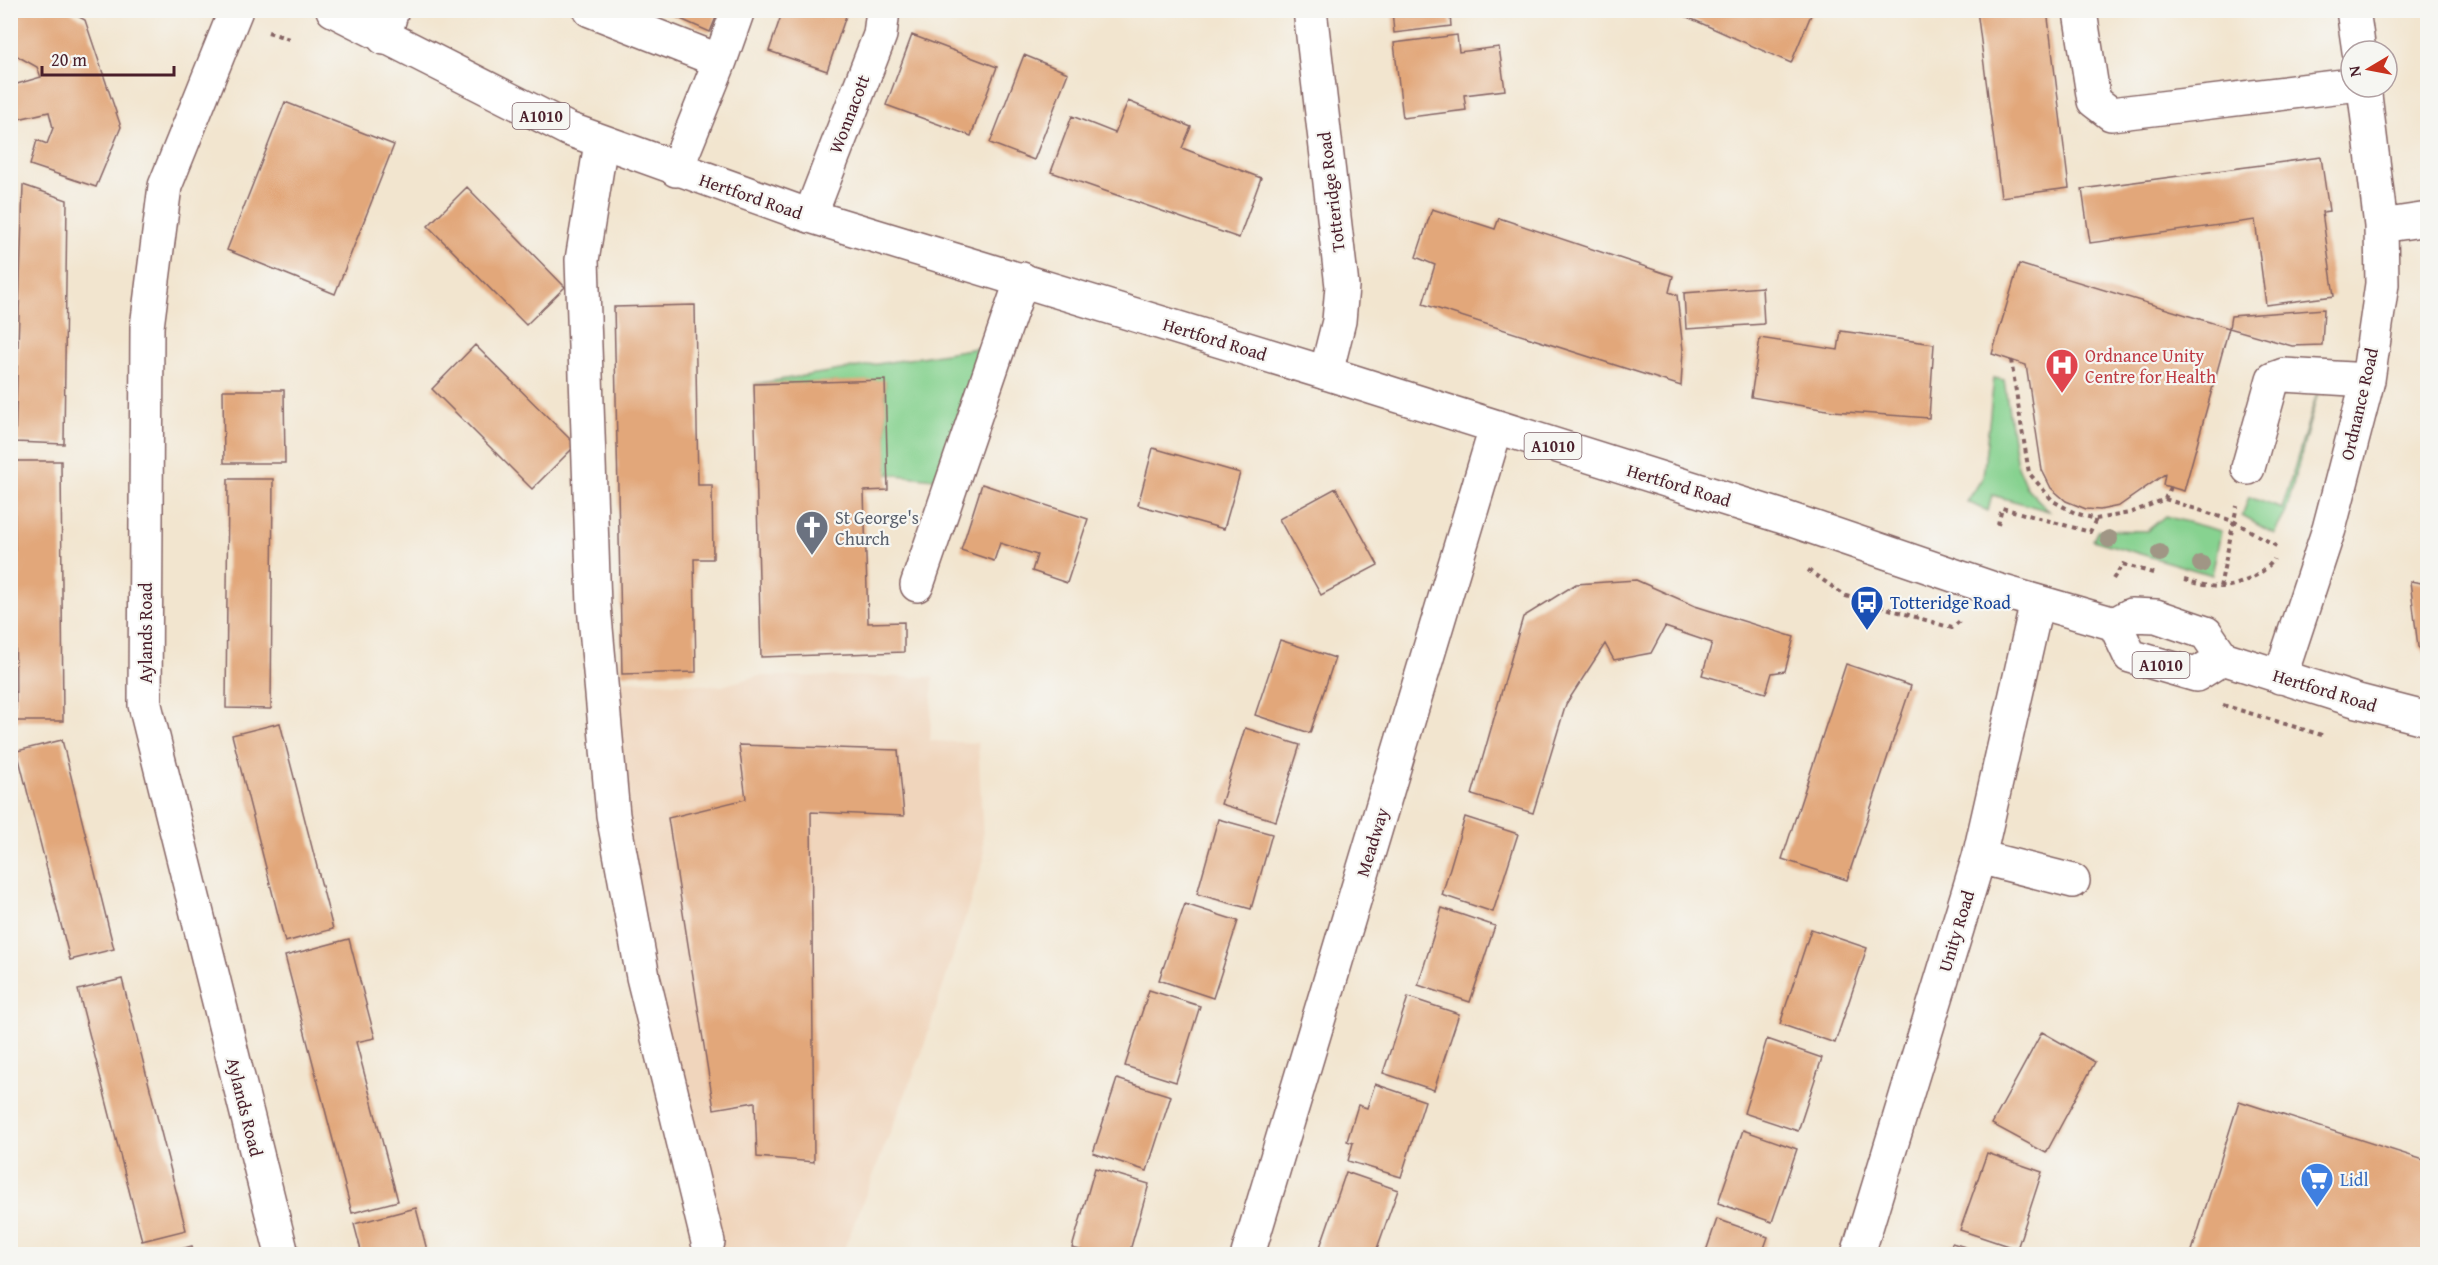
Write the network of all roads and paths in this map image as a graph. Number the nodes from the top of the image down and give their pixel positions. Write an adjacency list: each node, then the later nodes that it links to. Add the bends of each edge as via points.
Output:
1 (333, 10): 9 (street, Hertford Road / A1010)
2 (590, 10): 12 (street)
3 (738, 10): 12 (street)
4 (884, 10): 17 (street, Wonnacott, via 880,35)
5 (1310, 10): 22 (street, Totteridge Road, via 1342,286 1339,321)
6 (2353, 10): 11 (street)
7 (2080, 12): 13 (street, via 2094,101 2111,114)
8 (248, 20): 10 (path); 48 (street, Aylands Road, via 165,186 147,327 145,705)
9 (388, 24): 15 (street, Hertford Road / A1010, via 411,48)
10 (289, 39)
11 (2357, 39)
12 (720, 61): 16 (street)
13 (2339, 86)
14 (2365, 99): 19 (street, Ordnance Road)
15 (601, 143): 16 (street, Hertford Road / A1010); 47 (street, via 582,260 594,606 613,815 643,977)
16 (676, 170): 17 (street, Hertford Road / A1010)
17 (810, 216): 20 (street, Hertford Road / A1010)
18 (2427, 219): 19 (street)
19 (2381, 226): 23 (street, Ordnance Road, via 2382,284)
20 (1022, 279): 22 (street, Hertford Road / A1010); 37 (street)
21 (2011, 360): 28 (path, via 2029,473 2053,501)
22 (1326, 374): 24 (street, Hertford Road / A1010)
23 (2368, 380): 25 (street, via 2284,375 2273,379); 43 (street, Ordnance Road, via 2329,529)
24 (1496, 428): 39 (street, Hertford Road / A1010, via 1780,516); 49 (street, Meadway)
25 (2248, 468): 29 (path)
26 (2170, 487): 27 (path)
27 (2165, 499): 28 (path, via 2130,513); 29 (path)
28 (2096, 519): 30 (path, via 2090,532 2002,508)
29 (2233, 521): 32 (path); 38 (path)
30 (1998, 525)
31 (2283, 541): 32 (path)
32 (2280, 548): 38 (path, via 2262,572)
33 (1800, 564): 40 (path, via 1846,596)
34 (2167, 577): 35 (path, via 2123,564)
35 (2114, 578)
36 (2178, 579): 38 (path)
37 (916, 585)
38 (2220, 587)
39 (2037, 602): 41 (street, Hertford Road / A1010); 45 (street, Unity Road)
40 (1939, 624)
41 (2115, 624): 42 (street, A1010, via 2131,615 2156,616 2206,633); 42 (street, A1010, via 2130,656 2196,675)
42 (2223, 658): 43 (street, Hertford Road)
43 (2280, 677): 44 (street, Hertford Road)
44 (2427, 719)
45 (1978, 857): 46 (street); 50 (street, Unity Road)
46 (2073, 882)
47 (708, 1242)
48 (282, 1254)
49 (1248, 1254)
50 (1858, 1254)

